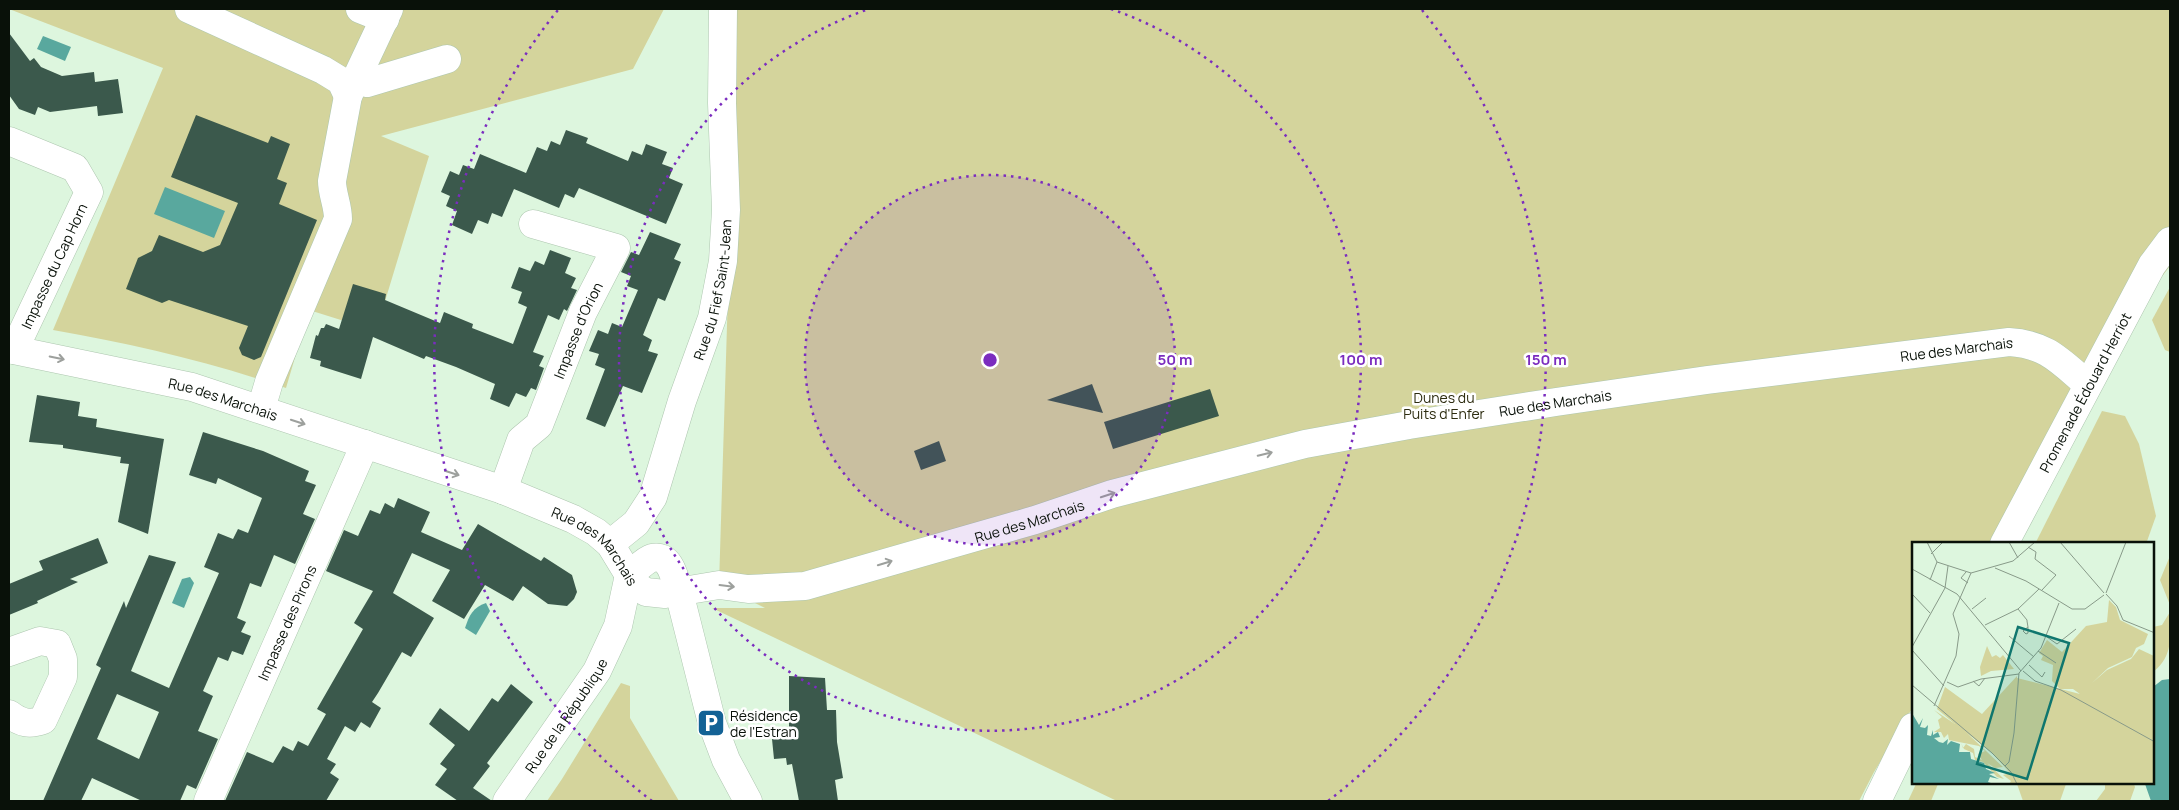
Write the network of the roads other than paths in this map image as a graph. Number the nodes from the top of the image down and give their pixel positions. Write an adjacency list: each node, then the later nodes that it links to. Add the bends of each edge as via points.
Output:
1 (189, 9): 6 (street, via 323,70)
2 (360, 9): 4 (street)
3 (723, 9): 16 (street, Rue du Fief Saint-Jean, via 726,210 722,261 712,318 652,497 636,524)
4 (387, 14): 6 (street)
5 (447, 59): 6 (street)
6 (352, 88): 12 (street, via 332,180 338,219 269,382)
7 (9, 141): 10 (street, Impasse du Cap Horn, via 75,168 90,192)
8 (534, 224): 14 (street, Impasse d'Orion, via 616,248 583,312 539,425 521,440)
9 (2170, 241): 11 (street, Promenade Édouard Herriot, via 2152,265)
10 (12, 349): 12 (street, Rue des Marchais, one-way to 12, via 192,386)
11 (2087, 384): 15 (street, Promenade Édouard Herriot); 18 (street, Rue des Marchais, one-way to 11, via 719,584 748,589 805,586 1035,520 1112,494 1305,444 1556,402 2009,342 2028,343 2046,350)
12 (261, 409): 13 (street, Rue des Marchais, one-way to 13)
13 (365, 444): 14 (street, Rue des Marchais, one-way to 14); 23 (street, Impasse des Pirons)
14 (503, 490): 16 (street, Rue des Marchais, via 573,519)
15 (2005, 542)
16 (610, 544): 17 (street, Rue des Marchais)
17 (630, 575): 18 (street, via 651,558 659,558 667,562); 19 (street, Rue de la République)
18 (672, 593): 19 (street); 25 (street, via 712,723 726,760)
19 (618, 626): 24 (street, Rue de la République, via 597,671)
20 (9, 652): 21 (street, via 40,640 57,644 63,659 63,677 43,720 32,724 20,722)
21 (9, 714)
22 (1912, 729): 26 (street)
23 (208, 801)
24 (508, 801)
25 (748, 801)
26 (1877, 801)

